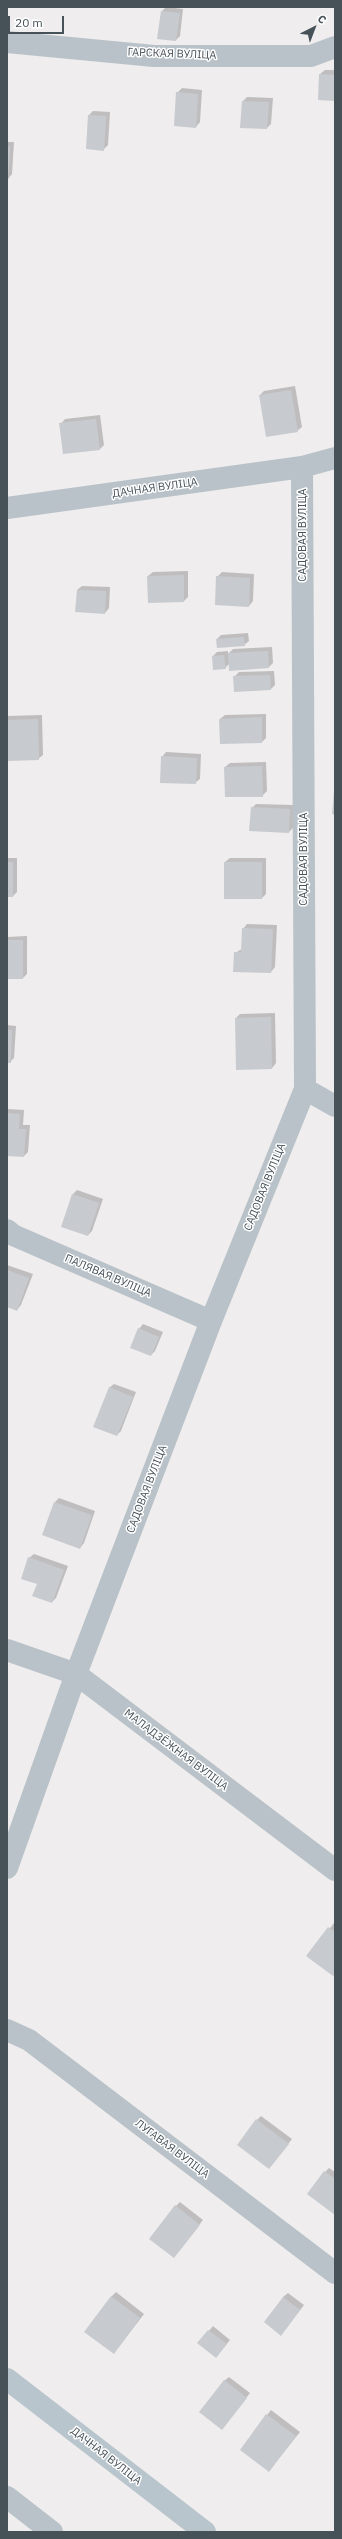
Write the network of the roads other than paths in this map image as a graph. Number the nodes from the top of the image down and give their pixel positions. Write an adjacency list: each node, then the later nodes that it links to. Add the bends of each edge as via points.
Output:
1 (7, 42): 2 (street, ГАРСКАЯ ВУЛІЦА, via 154,56 311,56)
2 (335, 47)
3 (335, 458): 4 (street, ДАЧНАЯ ВУЛІЦА)
4 (302, 467): 5 (street, ДАЧНАЯ ВУЛІЦА); 6 (street, САДОВАЯ ВУЛІЦА)
5 (7, 508)
6 (305, 1089): 7 (street); 9 (street, САДОВАЯ ВУЛІЦА)
7 (335, 1106)
8 (7, 1230): 9 (street, ПАЛЯВАЯ ВУЛІЦА, via 13,1235)
9 (211, 1321): 11 (street, САДОВАЯ ВУЛІЦА)
10 (7, 1650): 11 (street, МАЛАДЗЁЖНАЯ ВУЛІЦА)
11 (76, 1674): 12 (street, САДОВАЯ ВУЛІЦА); 13 (street, МАЛАДЗЁЖНАЯ ВУЛІЦА)
12 (7, 1868)
13 (335, 1870)
14 (7, 2030): 15 (street, ЛУГАВАЯ ВУЛІЦА, via 29,2040)
15 (335, 2273)
16 (7, 2379): 19 (street, ДАЧНАЯ ВУЛІЦА)
17 (7, 2497): 18 (street)
18 (52, 2532)
19 (206, 2532)

